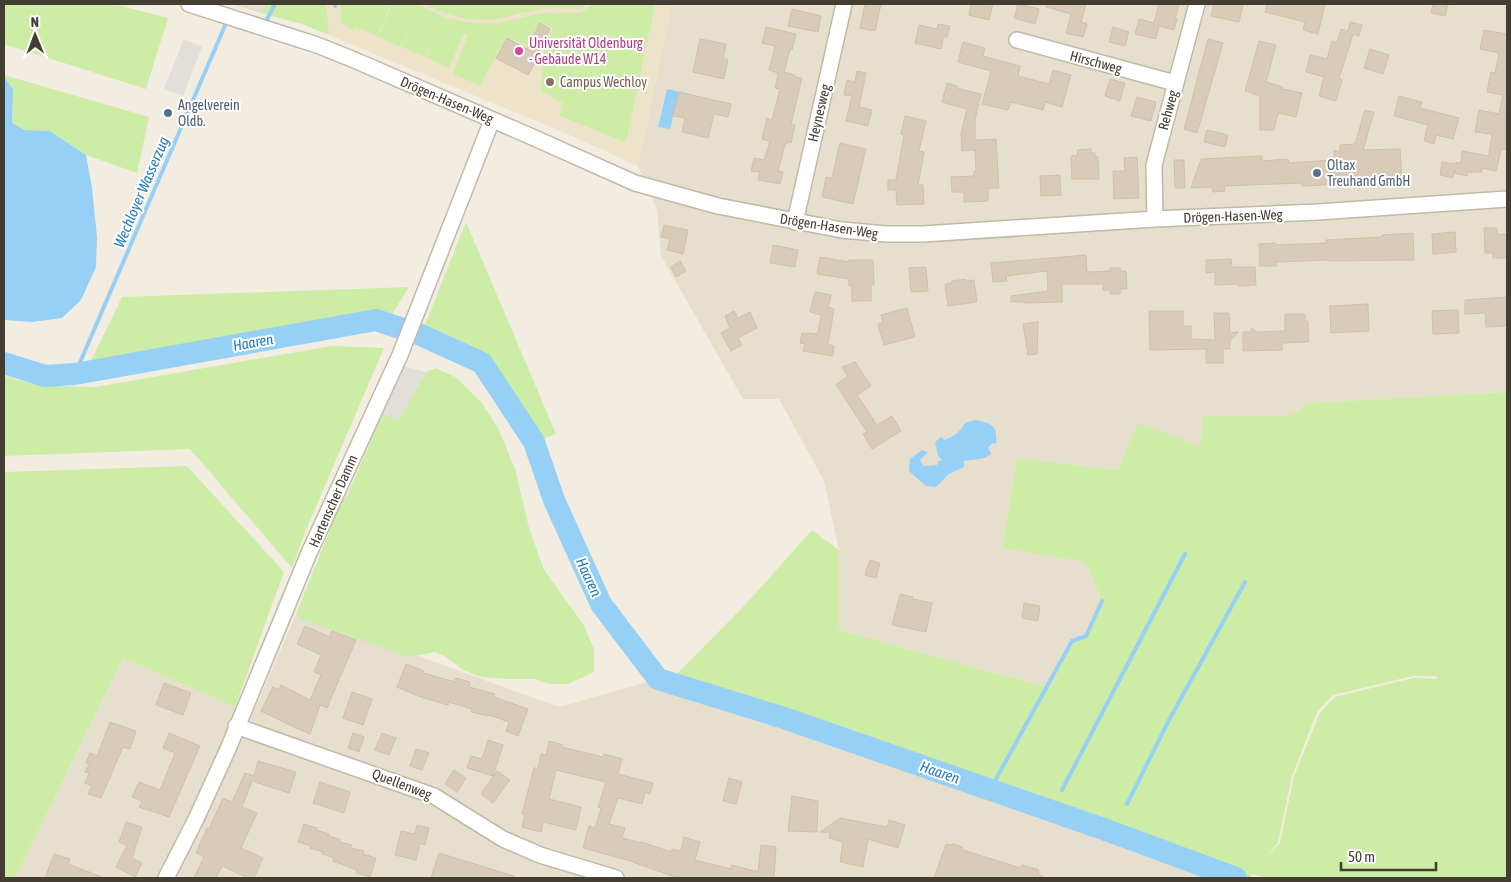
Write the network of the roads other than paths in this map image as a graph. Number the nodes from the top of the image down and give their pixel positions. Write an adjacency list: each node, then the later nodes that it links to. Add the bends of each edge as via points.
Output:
1 (189, 4): 6 (street, Drögen-Hasen-Weg, via 352,59)
2 (844, 4): 9 (street, Heynesweg)
3 (1197, 4): 5 (street, Rehweg)
4 (1017, 40): 5 (street, Hirschweg)
5 (1175, 83): 8 (street, Rehweg, via 1154,165)
6 (492, 120): 9 (street, Drögen-Hasen-Weg, via 635,183 705,203); 10 (street, Hartenscher Damm, via 401,351 309,552)
7 (1507, 199): 8 (street, Drögen-Hasen-Weg)
8 (1155, 219): 9 (street, Drögen-Hasen-Weg, via 886,234)
9 (795, 222)
10 (236, 726): 11 (street, Hartenscher Damm, via 196,819); 12 (street, Quellenweg, via 434,796 503,839 540,855)
11 (166, 878)
12 (616, 878)

